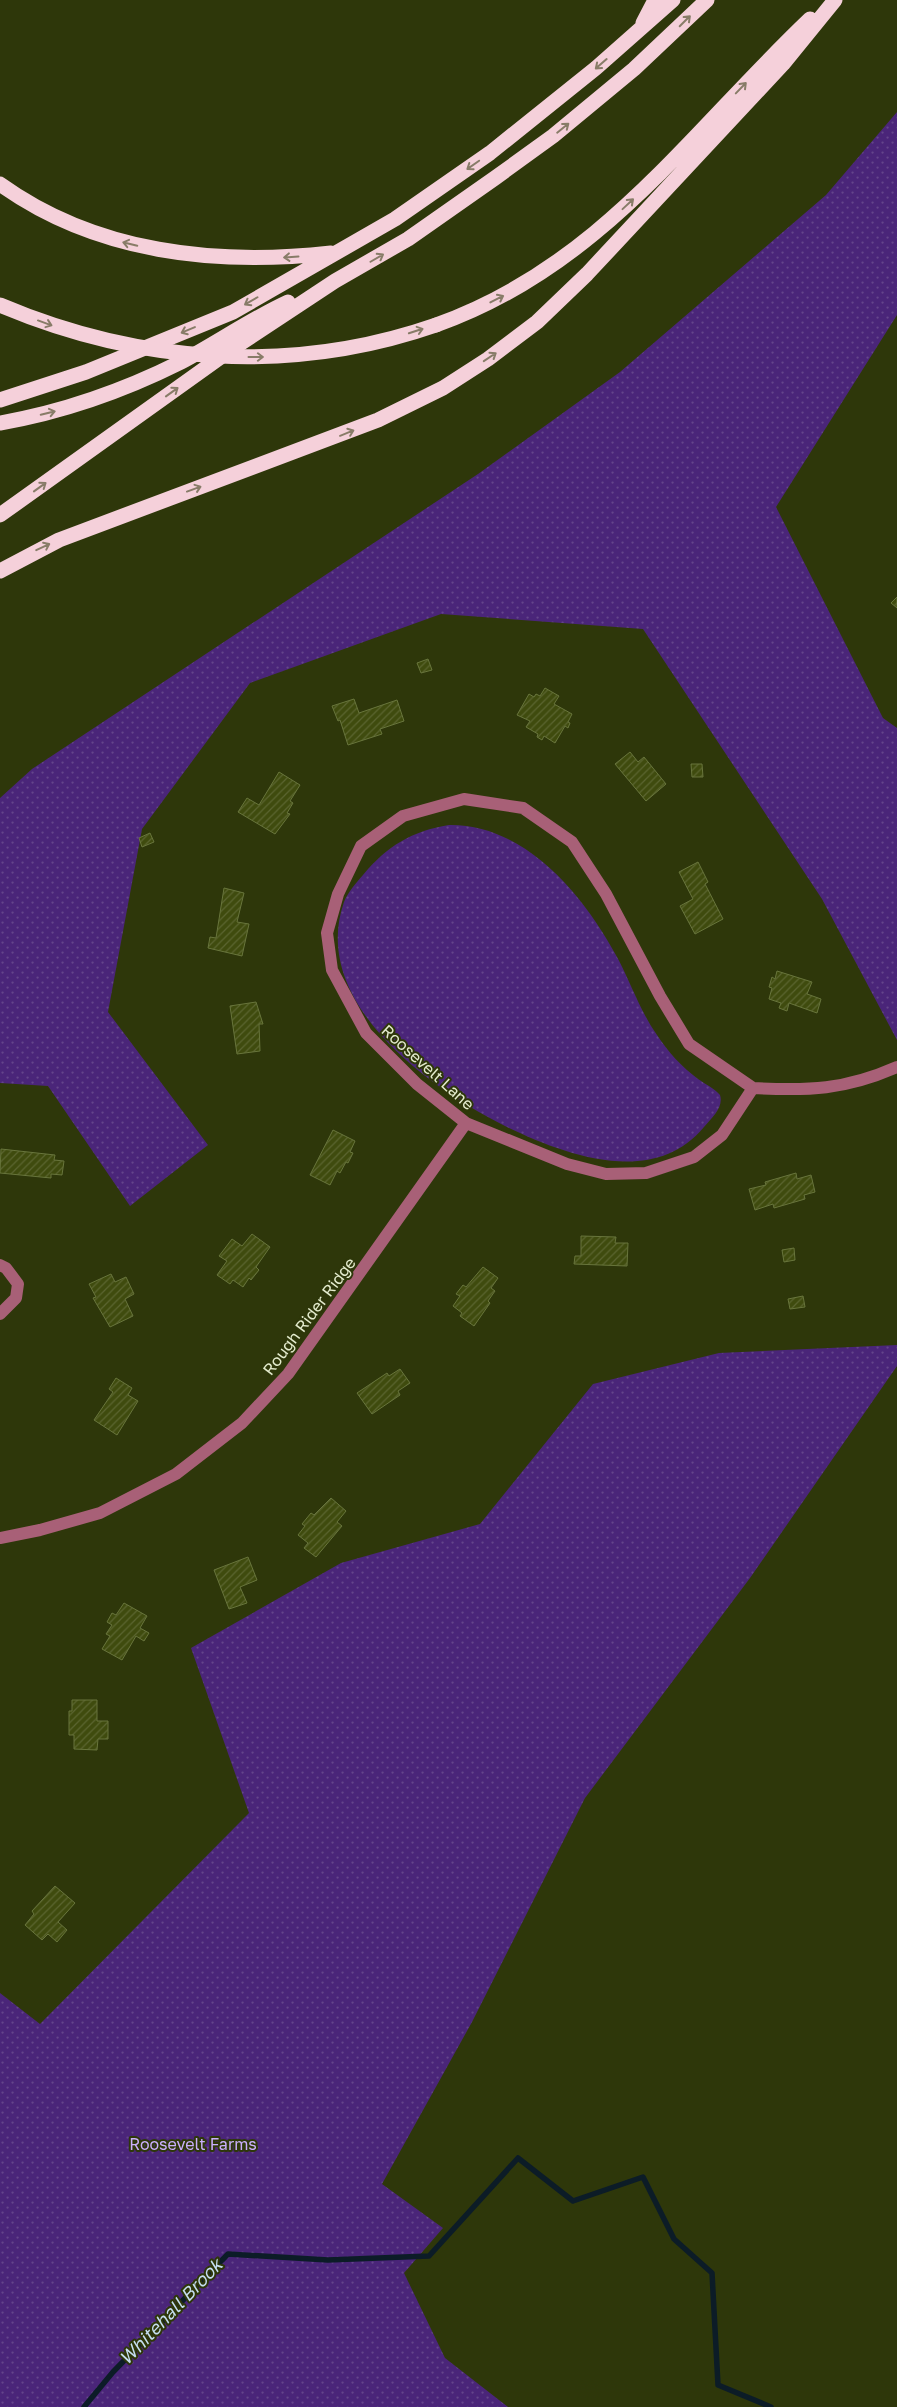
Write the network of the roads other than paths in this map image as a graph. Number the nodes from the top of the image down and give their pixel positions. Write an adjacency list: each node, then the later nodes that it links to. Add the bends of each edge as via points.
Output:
1 (655, 0): 6 (highway)
2 (673, 0): 6 (highway)
3 (707, 0): 9 (highway, one-way to 3, via 408,239 552,136 634,69)
4 (830, 0): 10 (highway, one-way to 4, bridge, via 53,326 116,343 207,356 266,357 322,353 381,342 470,312 516,289 577,248 635,198 777,50)
5 (835, 0): 14 (highway, one-way to 5, via 59,540 378,420 443,388 488,359 537,322 587,274 783,64)
6 (638, 32): 8 (highway, one-way to 8, via 490,154 395,219)
7 (0, 184): 8 (highway, one-way to 7, via 231,258 149,248 75,226 30,204)
8 (340, 251): 11 (highway, one-way to 11, via 233,312 86,372)
9 (335, 281): 12 (highway, one-way to 9, via 63,410 146,378 283,304); 13 (highway, one-way to 9, via 202,369)
10 (0, 305)
11 (0, 400)
12 (0, 423)
13 (0, 515)
14 (0, 571)
15 (897, 1067): 16 (street, via 843,1086 804,1090)
16 (753, 1088): 17 (street, Roosevelt Lane, via 722,1135 694,1157 646,1173 606,1174 567,1164); 17 (street, Roosevelt Lane, via 689,1044 606,894 572,842 523,808 464,799 403,816 361,846 338,894 327,933 332,970 366,1033 417,1084)
17 (466, 1124): 20 (street, Rough Rider Ridge, via 288,1374 242,1423 176,1474 100,1513)
18 (0, 1265): 19 (street, via 18,1284 16,1298)
19 (0, 1314)
20 (0, 1538)

